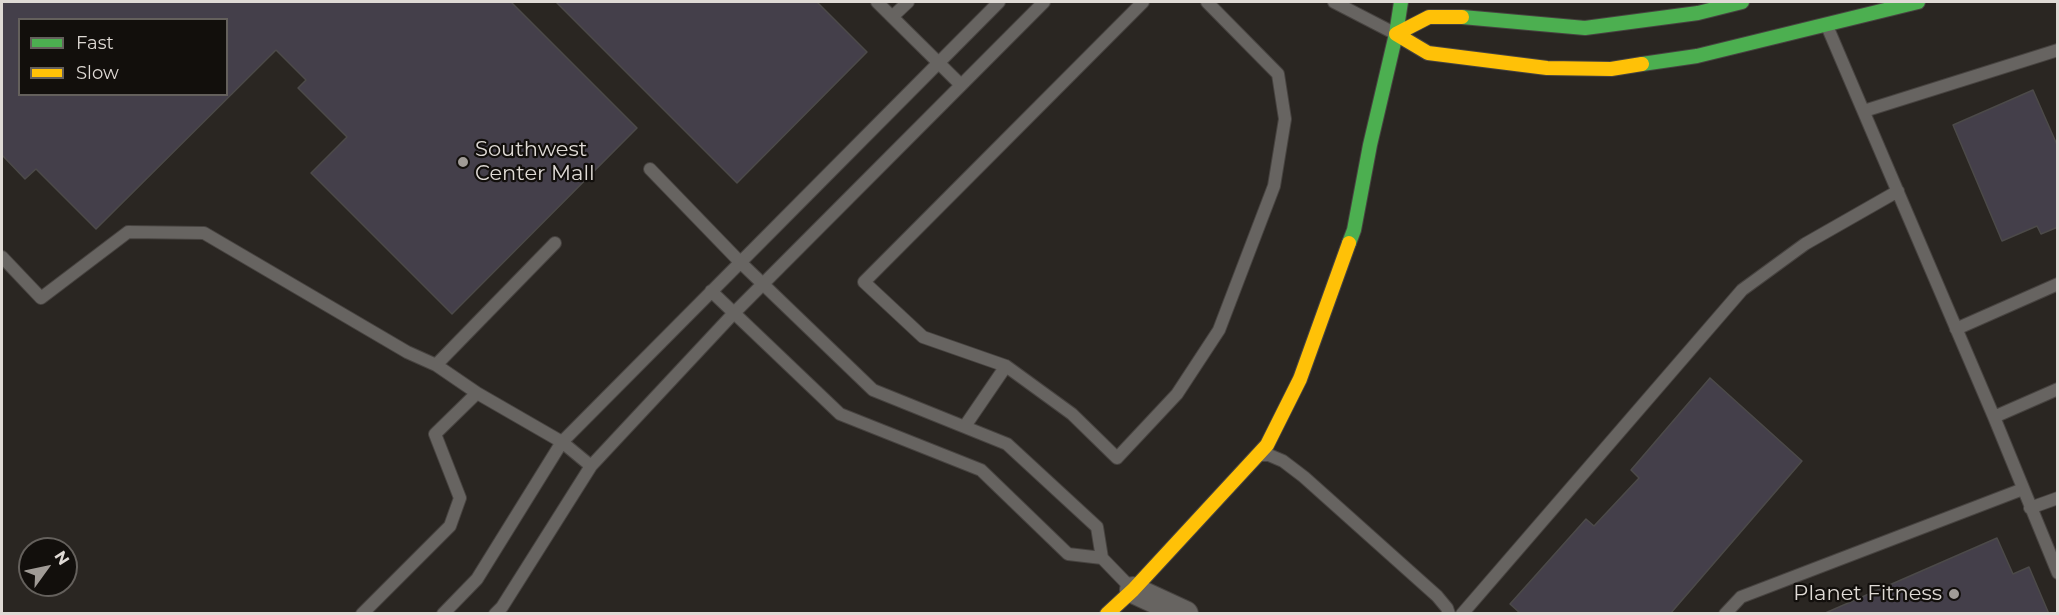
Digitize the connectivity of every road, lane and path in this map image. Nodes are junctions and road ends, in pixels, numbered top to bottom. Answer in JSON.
{"nodes":[{"id":1,"x":877,"y":2,"type":"edge"},
{"id":2,"x":908,"y":2,"type":"edge"},
{"id":3,"x":999,"y":2,"type":"edge"},
{"id":4,"x":1044,"y":2,"type":"edge"},
{"id":5,"x":1143,"y":2,"type":"edge"},
{"id":6,"x":1207,"y":2,"type":"edge"},
{"id":7,"x":1334,"y":2,"type":"edge"},
{"id":8,"x":1401,"y":2,"type":"edge"},
{"id":9,"x":1742,"y":2,"type":"edge"},
{"id":10,"x":1918,"y":2,"type":"edge"},
{"id":11,"x":892,"y":16,"type":"junction"},
{"id":12,"x":1827,"y":25,"type":"junction"},
{"id":13,"x":1396,"y":34,"type":"junction"},
{"id":14,"x":2058,"y":50,"type":"edge"},
{"id":15,"x":938,"y":62,"type":"junction"},
{"id":16,"x":961,"y":85,"type":"junction"},
{"id":17,"x":1864,"y":111,"type":"junction"},
{"id":18,"x":650,"y":169,"type":"dead end"},
{"id":19,"x":1898,"y":191,"type":"junction"},
{"id":20,"x":555,"y":243,"type":"dead end"},
{"id":21,"x":2,"y":257,"type":"edge"},
{"id":22,"x":740,"y":262,"type":"junction"},
{"id":23,"x":764,"y":284,"type":"junction"},
{"id":24,"x":2058,"y":284,"type":"edge"},
{"id":25,"x":711,"y":291,"type":"junction"},
{"id":26,"x":733,"y":314,"type":"junction"},
{"id":27,"x":1956,"y":329,"type":"junction"},
{"id":28,"x":436,"y":365,"type":"junction"},
{"id":29,"x":1006,"y":366,"type":"junction"},
{"id":30,"x":2058,"y":389,"type":"edge"},
{"id":31,"x":477,"y":393,"type":"junction"},
{"id":32,"x":1994,"y":417,"type":"junction"},
{"id":33,"x":965,"y":426,"type":"junction"},
{"id":34,"x":562,"y":442,"type":"junction"},
{"id":35,"x":1257,"y":455,"type":"junction"},
{"id":36,"x":591,"y":466,"type":"junction"},
{"id":37,"x":2023,"y":489,"type":"junction"},
{"id":38,"x":2058,"y":498,"type":"edge"},
{"id":39,"x":2030,"y":508,"type":"junction"},
{"id":40,"x":1102,"y":558,"type":"junction"},
{"id":41,"x":2058,"y":573,"type":"edge"},
{"id":42,"x":1133,"y":590,"type":"junction"},
{"id":43,"x":362,"y":614,"type":"edge"},
{"id":44,"x":443,"y":614,"type":"edge"},
{"id":45,"x":495,"y":614,"type":"edge"},
{"id":46,"x":1107,"y":614,"type":"edge"},
{"id":47,"x":1144,"y":614,"type":"edge"},
{"id":48,"x":1185,"y":614,"type":"edge"},
{"id":49,"x":1449,"y":614,"type":"edge"},
{"id":50,"x":1462,"y":614,"type":"edge"},
{"id":51,"x":1725,"y":614,"type":"edge"}],
"edges":[{"from":1,"to":11,"type":"lane"},
{"from":2,"to":11,"type":"lane"},
{"from":3,"to":15,"type":"lane"},
{"from":4,"to":16,"type":"lane"},
{"from":5,"to":29,"type":"lane"},
{"from":6,"to":29,"type":"lane"},
{"from":7,"to":13,"type":"lane"},
{"from":8,"to":13,"type":"street"},
{"from":9,"to":13,"type":"street"},
{"from":10,"to":12,"type":"street"},
{"from":11,"to":15,"type":"lane"},
{"from":12,"to":13,"type":"street"},
{"from":12,"to":17,"type":"lane"},
{"from":13,"to":35,"type":"street"},
{"from":14,"to":17,"type":"lane"},
{"from":15,"to":16,"type":"lane"},
{"from":15,"to":22,"type":"lane"},
{"from":16,"to":23,"type":"lane"},
{"from":17,"to":19,"type":"lane"},
{"from":18,"to":22,"type":"lane"},
{"from":19,"to":27,"type":"lane"},
{"from":19,"to":50,"type":"lane"},
{"from":20,"to":28,"type":"lane"},
{"from":21,"to":28,"type":"lane"},
{"from":22,"to":23,"type":"lane"},
{"from":22,"to":25,"type":"lane"},
{"from":23,"to":26,"type":"lane"},
{"from":23,"to":33,"type":"lane"},
{"from":24,"to":27,"type":"lane"},
{"from":25,"to":26,"type":"lane"},
{"from":25,"to":34,"type":"lane"},
{"from":26,"to":36,"type":"lane"},
{"from":26,"to":40,"type":"lane"},
{"from":27,"to":32,"type":"lane"},
{"from":28,"to":31,"type":"lane"},
{"from":29,"to":33,"type":"lane"},
{"from":30,"to":32,"type":"lane"},
{"from":31,"to":34,"type":"lane"},
{"from":31,"to":43,"type":"lane"},
{"from":32,"to":37,"type":"lane"},
{"from":33,"to":40,"type":"lane"},
{"from":34,"to":36,"type":"lane"},
{"from":34,"to":44,"type":"lane"},
{"from":35,"to":42,"type":"street"},
{"from":35,"to":49,"type":"lane"},
{"from":36,"to":45,"type":"lane"},
{"from":37,"to":39,"type":"lane"},
{"from":37,"to":51,"type":"lane"},
{"from":38,"to":39,"type":"lane"},
{"from":39,"to":41,"type":"lane"},
{"from":40,"to":42,"type":"lane"},
{"from":42,"to":46,"type":"street"},
{"from":42,"to":47,"type":"street"},
{"from":42,"to":48,"type":"street"}]}
